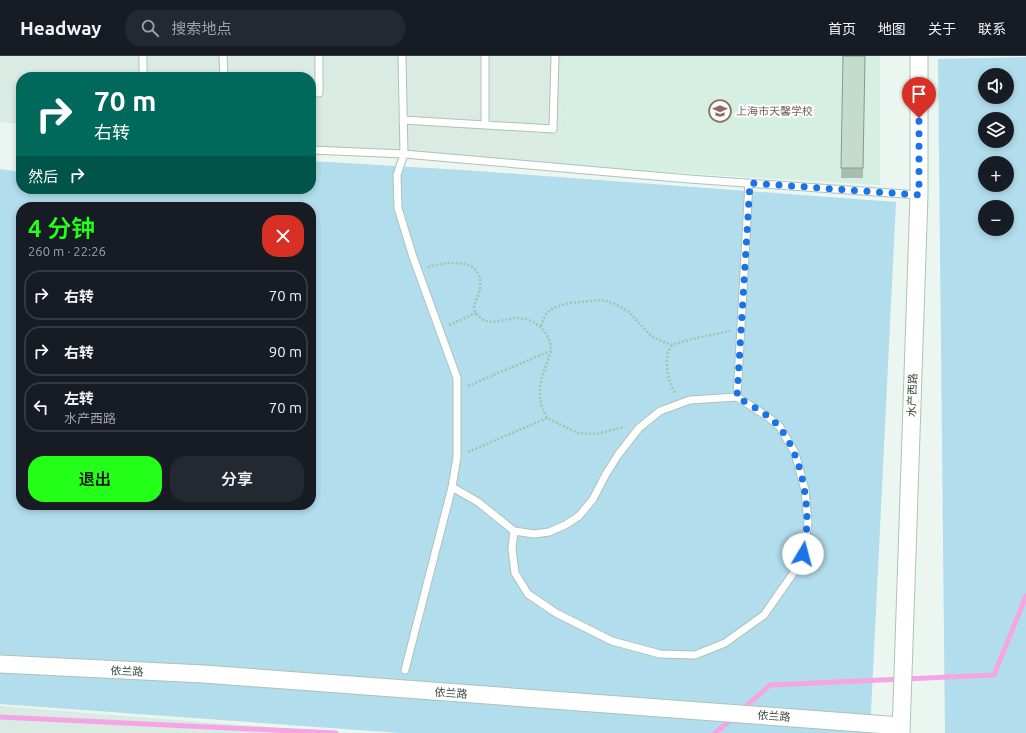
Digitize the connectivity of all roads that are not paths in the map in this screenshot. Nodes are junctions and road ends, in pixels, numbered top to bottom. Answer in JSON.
{"nodes":[{"id":1,"x":143,"y":56,"type":"edge"},
{"id":2,"x":223,"y":56,"type":"edge"},
{"id":3,"x":319,"y":56,"type":"edge"},
{"id":4,"x":402,"y":56,"type":"edge"},
{"id":5,"x":485,"y":56,"type":"edge"},
{"id":6,"x":555,"y":56,"type":"edge"},
{"id":7,"x":919,"y":56,"type":"edge"},
{"id":8,"x":143,"y":72,"type":"edge"},
{"id":9,"x":224,"y":72,"type":"edge"},
{"id":10,"x":319,"y":93,"type":"dead end"},
{"id":11,"x":403,"y":120,"type":"junction"},
{"id":12,"x":485,"y":124,"type":"junction"},
{"id":13,"x":316,"y":150,"type":"edge"},
{"id":14,"x":404,"y":154,"type":"junction"},
{"id":15,"x":750,"y":183,"type":"junction"},
{"id":16,"x":919,"y":195,"type":"junction"},
{"id":17,"x":737,"y":397,"type":"junction"},
{"id":18,"x":452,"y":487,"type":"junction"},
{"id":19,"x":514,"y":531,"type":"junction"},
{"id":20,"x":0,"y":664,"type":"edge"},
{"id":21,"x":405,"y":670,"type":"dead end"},
{"id":22,"x":901,"y":729,"type":"edge"}],
"edges":[{"from":1,"to":8,"type":"lane"},
{"from":2,"to":9,"type":"lane"},
{"from":3,"to":10,"type":"lane"},
{"from":4,"to":11,"type":"lane"},
{"from":5,"to":12,"type":"lane"},
{"from":6,"to":12,"type":"lane"},
{"from":7,"to":16,"type":"street","name":"水产西路"},
{"from":11,"to":12,"type":"lane"},
{"from":11,"to":14,"type":"lane"},
{"from":13,"to":14,"type":"lane"},
{"from":14,"to":15,"type":"lane"},
{"from":14,"to":18,"type":"lane"},
{"from":15,"to":16,"type":"lane"},
{"from":15,"to":17,"type":"lane"},
{"from":16,"to":22,"type":"street","name":"水产西路"},
{"from":17,"to":19,"type":"lane"},
{"from":17,"to":19,"type":"lane"},
{"from":18,"to":19,"type":"lane"},
{"from":18,"to":21,"type":"lane"},
{"from":20,"to":22,"type":"street","name":"依兰路"}]}
